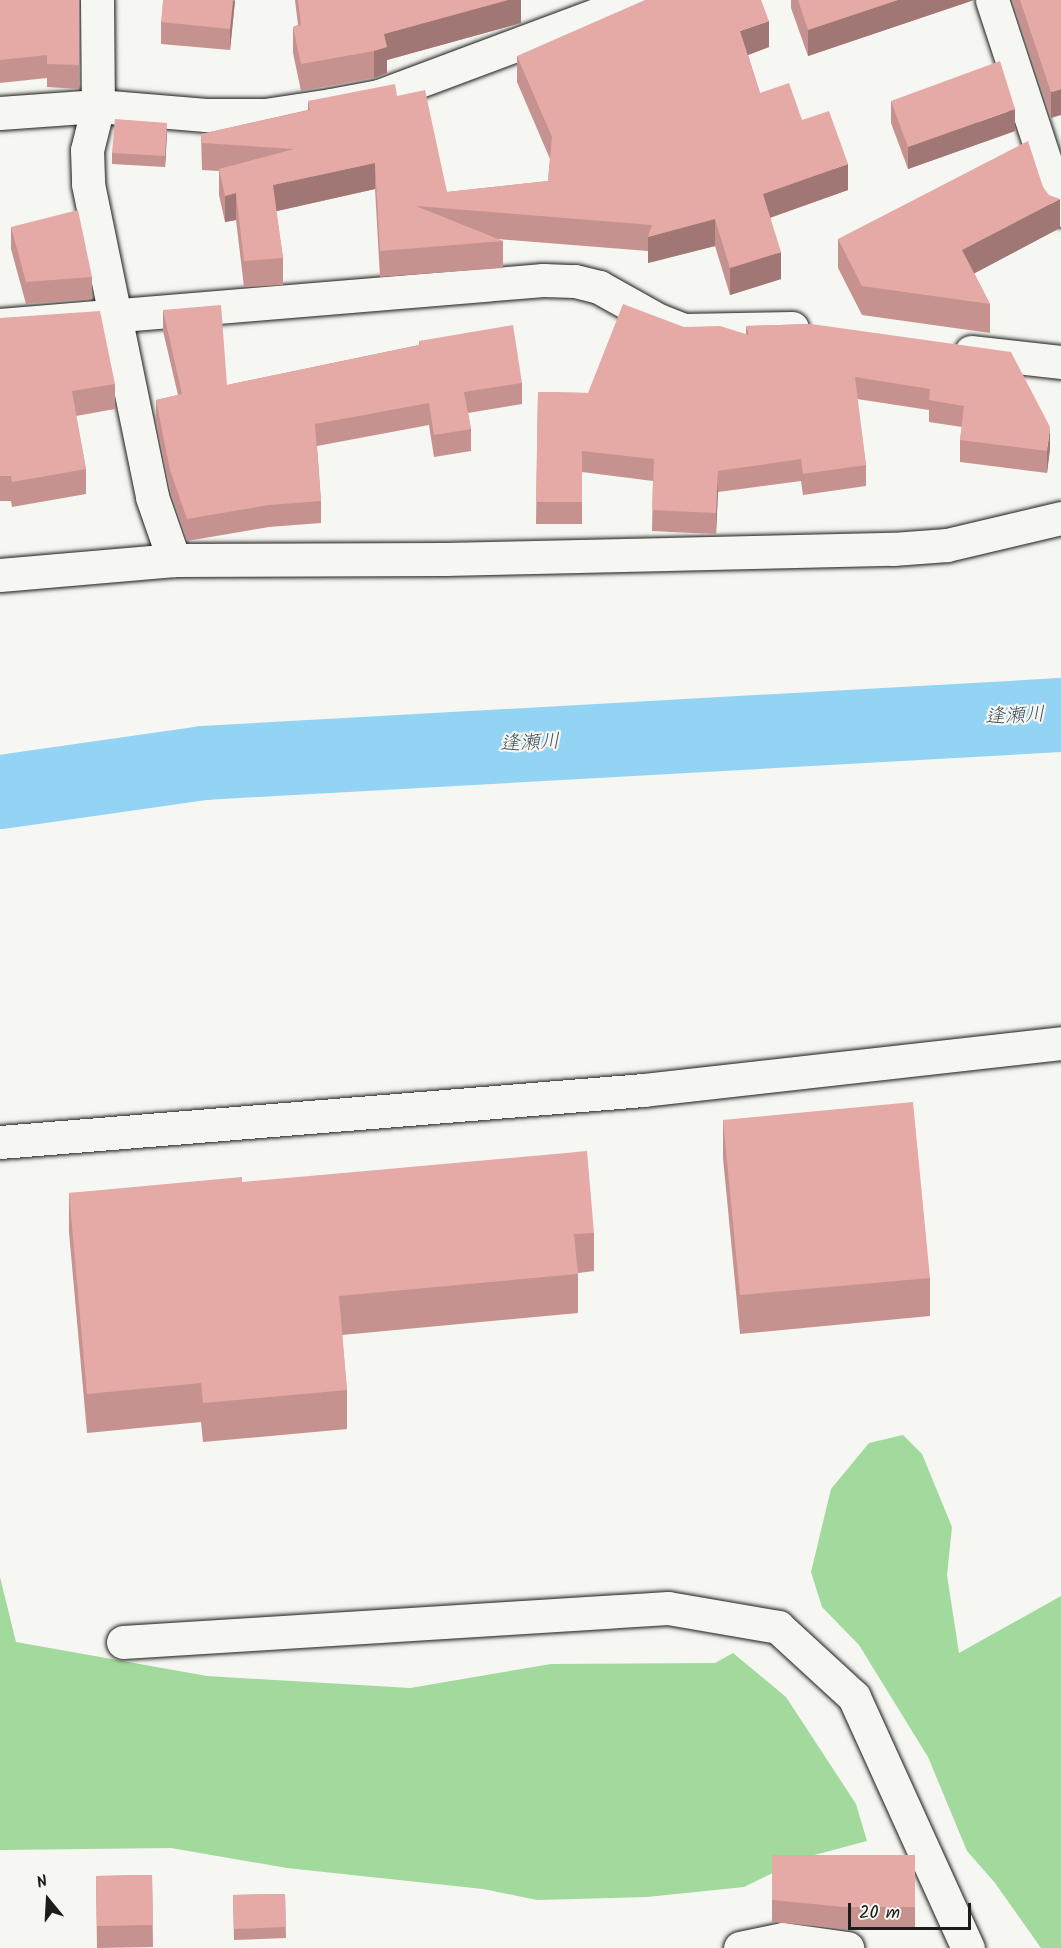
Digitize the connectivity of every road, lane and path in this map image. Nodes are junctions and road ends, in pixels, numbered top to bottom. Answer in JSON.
{"nodes":[{"id":1,"x":97,"y":0,"type":"edge"},
{"id":2,"x":636,"y":0,"type":"edge"},
{"id":3,"x":992,"y":0,"type":"edge"},
{"id":4,"x":98,"y":106,"type":"junction"},
{"id":5,"x":0,"y":113,"type":"edge"},
{"id":6,"x":1061,"y":210,"type":"edge"},
{"id":7,"x":115,"y":315,"type":"junction"},
{"id":8,"x":0,"y":326,"type":"edge"},
{"id":9,"x":821,"y":328,"type":"edge"},
{"id":10,"x":941,"y":346,"type":"edge"},
{"id":11,"x":1061,"y":362,"type":"edge"},
{"id":12,"x":1061,"y":518,"type":"edge"},
{"id":13,"x":174,"y":560,"type":"junction"},
{"id":14,"x":0,"y":575,"type":"edge"},
{"id":15,"x":1061,"y":1043,"type":"edge"},
{"id":16,"x":0,"y":1142,"type":"edge"},
{"id":17,"x":123,"y":1642,"type":"dead end"},
{"id":18,"x":740,"y":1948,"type":"edge"},
{"id":19,"x":847,"y":1948,"type":"edge"},
{"id":20,"x":968,"y":1948,"type":"edge"}],
"edges":[{"from":1,"to":4,"type":"street"},
{"from":2,"to":4,"type":"street"},
{"from":3,"to":6,"type":"street"},
{"from":4,"to":5,"type":"street"},
{"from":4,"to":7,"type":"street"},
{"from":7,"to":8,"type":"street"},
{"from":7,"to":9,"type":"street"},
{"from":7,"to":13,"type":"street"},
{"from":10,"to":11,"type":"street"},
{"from":12,"to":13,"type":"street"},
{"from":13,"to":14,"type":"street"},
{"from":15,"to":16,"type":"street"},
{"from":17,"to":20,"type":"street"},
{"from":18,"to":19,"type":"street"}]}
